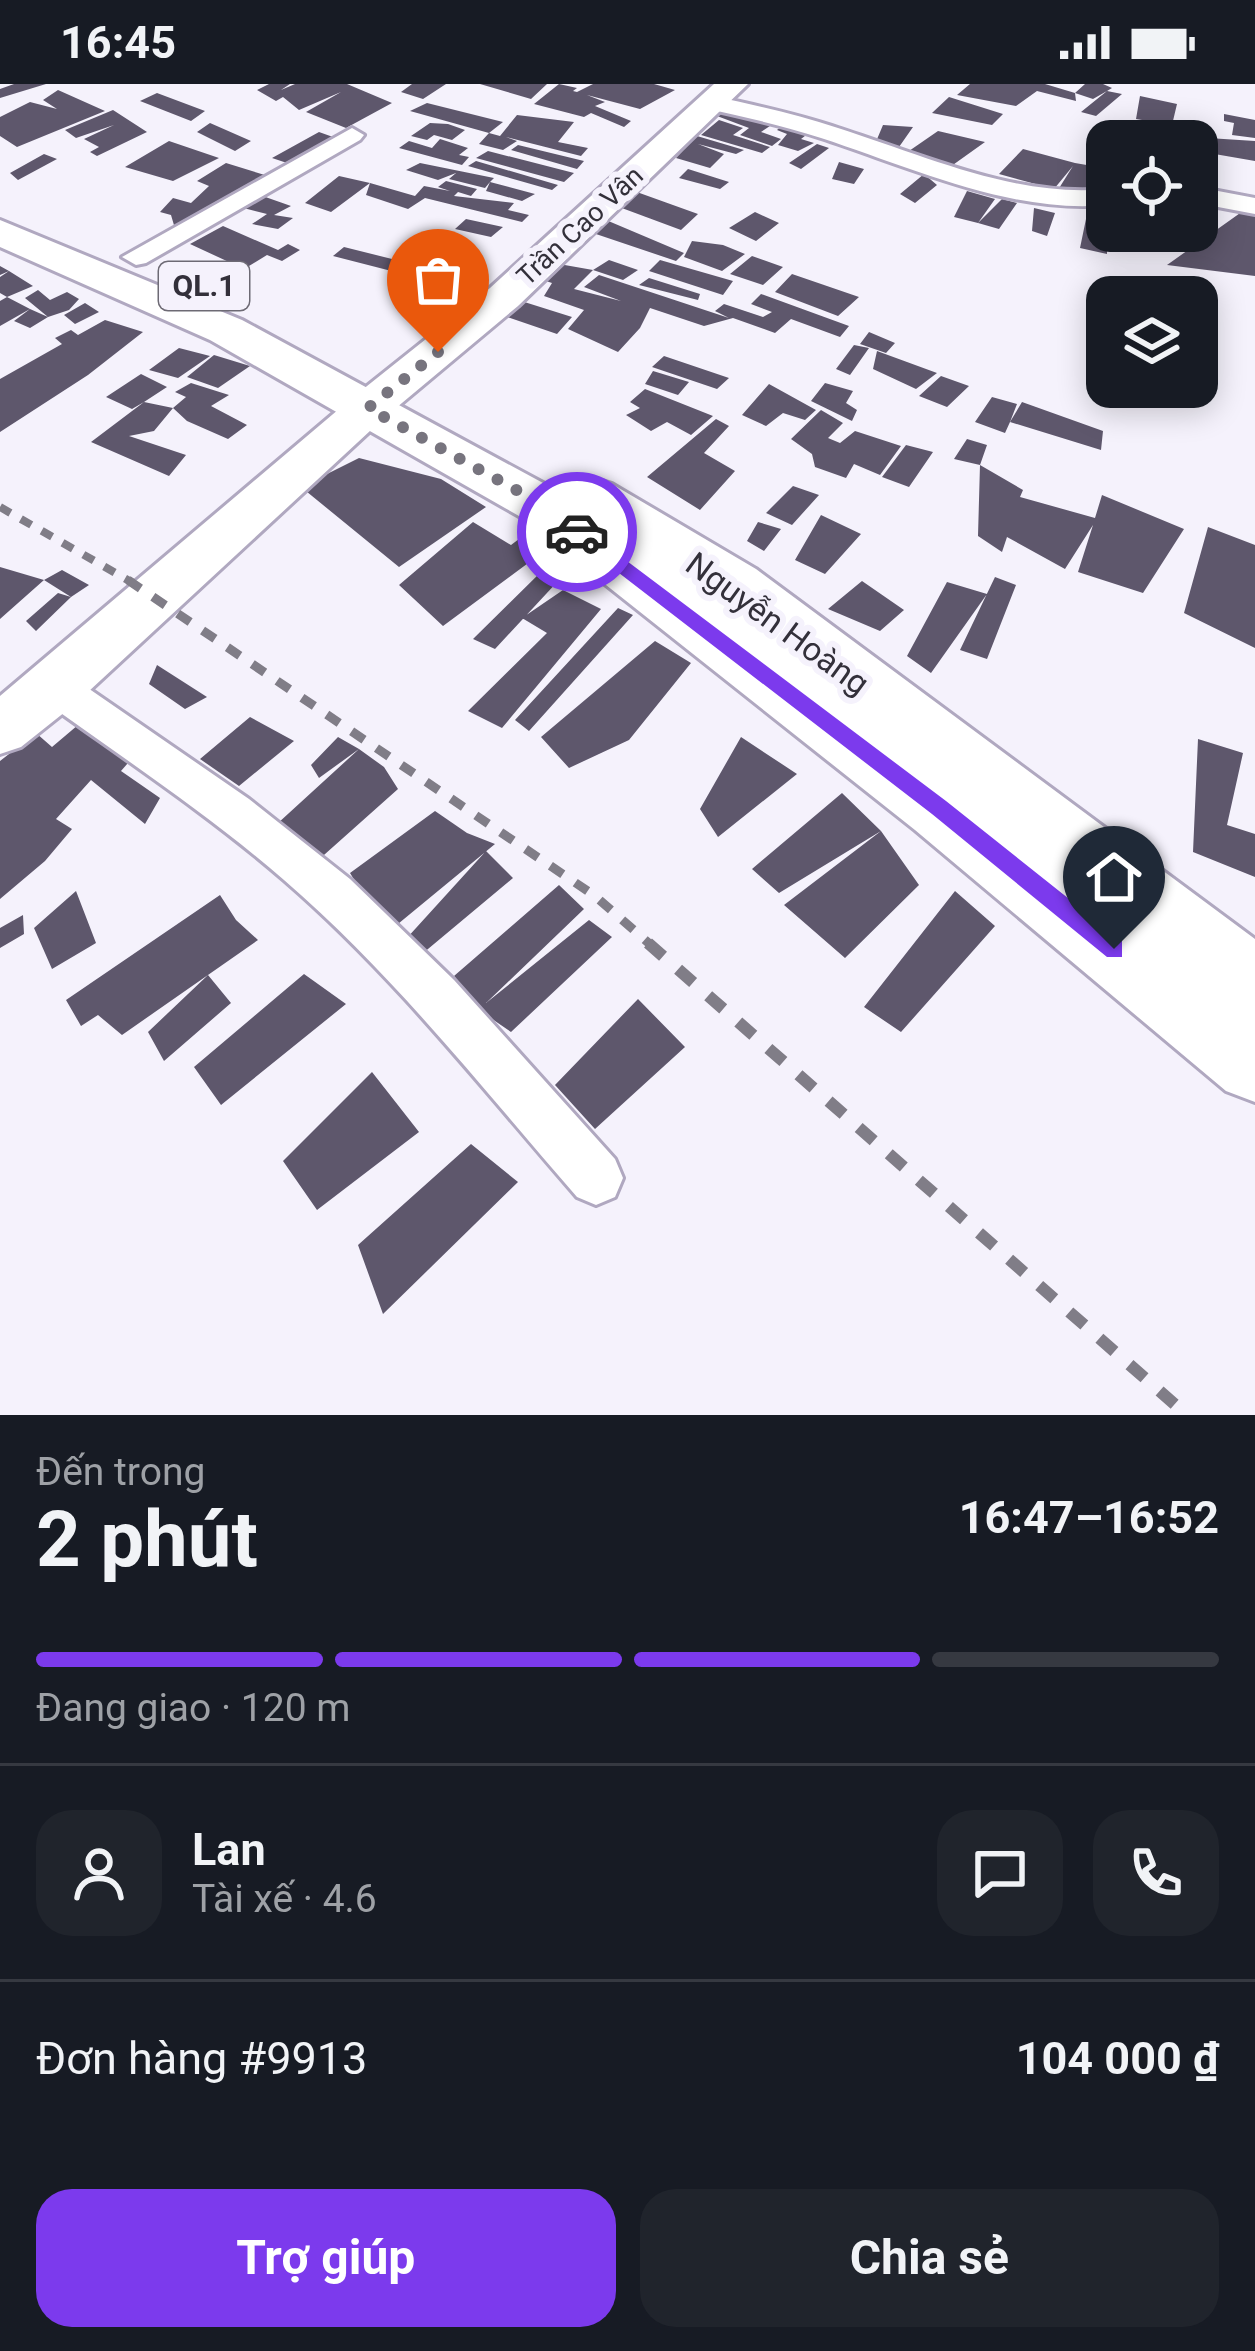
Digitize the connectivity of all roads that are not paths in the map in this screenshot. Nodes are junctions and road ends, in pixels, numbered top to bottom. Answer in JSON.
{"nodes":[{"id":1,"x":722,"y":93,"type":"edge"},
{"id":2,"x":352,"y":135,"type":"dead end"},
{"id":3,"x":1218,"y":199,"type":"edge"},
{"id":4,"x":0,"y":201,"type":"edge"},
{"id":5,"x":1086,"y":204,"type":"edge"},
{"id":6,"x":1255,"y":206,"type":"edge"},
{"id":7,"x":0,"y":232,"type":"edge"},
{"id":8,"x":136,"y":256,"type":"junction"},
{"id":9,"x":387,"y":394,"type":"junction"},
{"id":10,"x":55,"y":687,"type":"junction"},
{"id":11,"x":0,"y":730,"type":"edge"},
{"id":12,"x":1255,"y":988,"type":"edge"},
{"id":13,"x":1255,"y":1062,"type":"edge"},
{"id":14,"x":596,"y":1178,"type":"dead end"}],
"edges":[{"from":1,"to":5,"type":"street"},
{"from":1,"to":9,"type":"main road","name":"Trần Cao Vân"},
{"from":2,"to":8,"type":"street"},
{"from":3,"to":6,"type":"street"},
{"from":4,"to":8,"type":"highway","name":"Nguyễn Hoàng","number":"QL.1"},
{"from":7,"to":9,"type":"highway","name":"Nguyễn Hoàng","number":"QL.1"},
{"from":8,"to":9,"type":"highway","name":"Nguyễn Hoàng","number":"QL.1"},
{"from":9,"to":10,"type":"main road","name":"Trần Cao Vân"},
{"from":9,"to":12,"type":"highway","name":"Nguyễn Hoàng","number":"QL.1"},
{"from":9,"to":13,"type":"highway","name":"Nguyễn Hoàng","number":"QL.1"},
{"from":10,"to":11,"type":"main road","name":"Trần Cao Vân"},
{"from":10,"to":14,"type":"street"}]}
